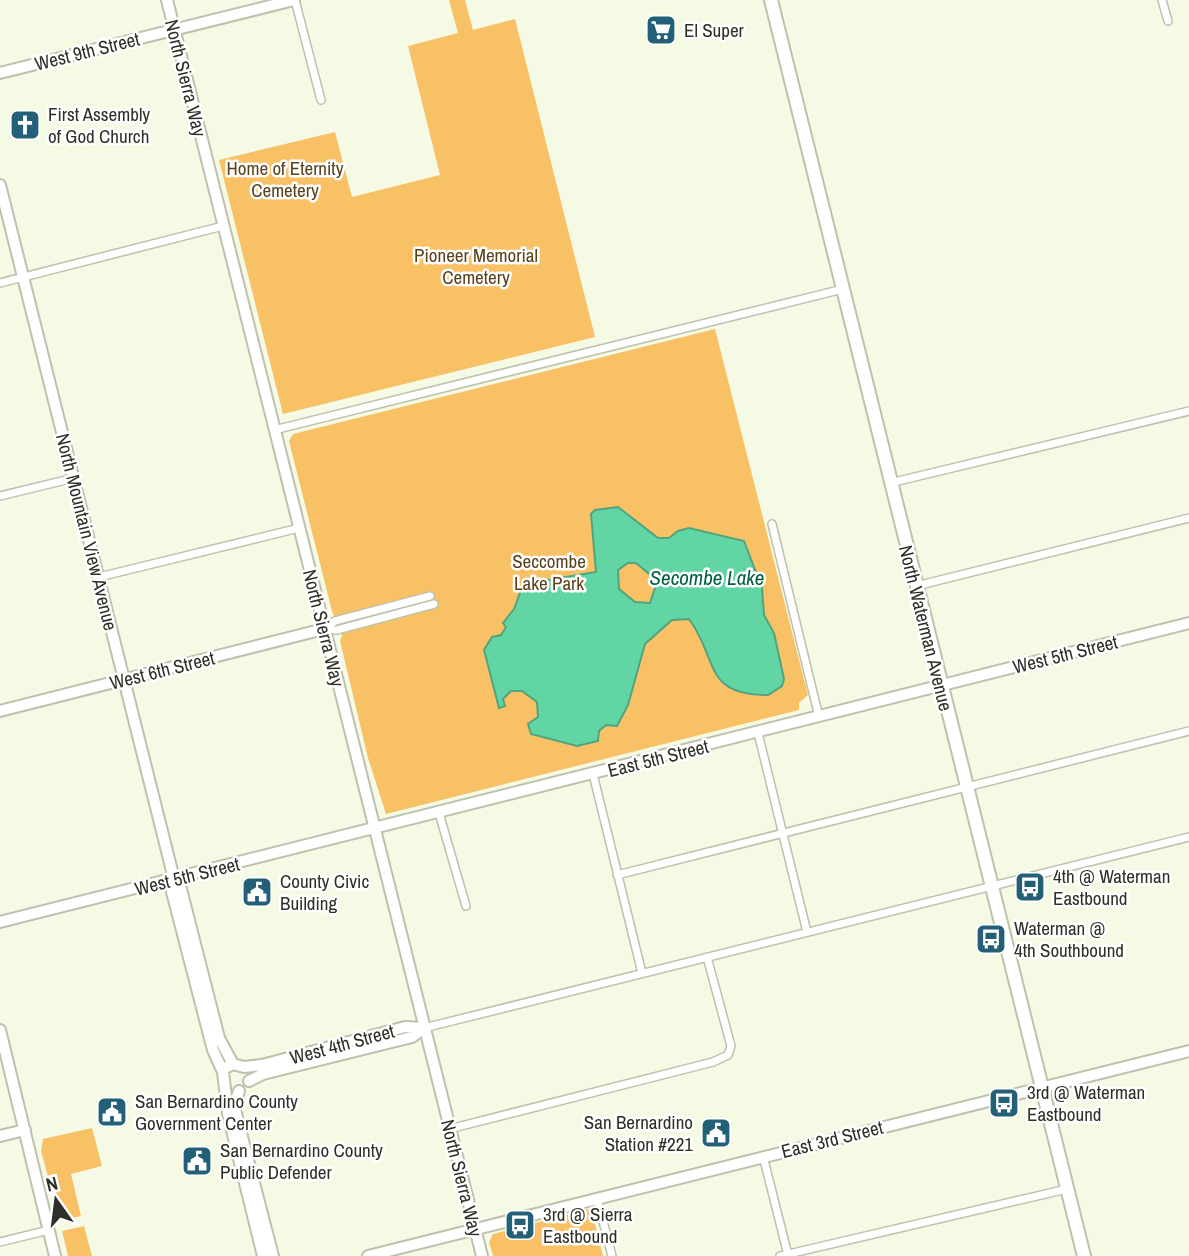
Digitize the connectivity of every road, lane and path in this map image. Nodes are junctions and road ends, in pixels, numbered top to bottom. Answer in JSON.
{"nodes":[{"id":1,"x":167,"y":0,"type":"edge"},
{"id":2,"x":295,"y":0,"type":"edge"},
{"id":3,"x":771,"y":0,"type":"edge"},
{"id":4,"x":1162,"y":0,"type":"edge"},
{"id":5,"x":1168,"y":22,"type":"dead end"},
{"id":6,"x":174,"y":29,"type":"junction"},
{"id":7,"x":0,"y":73,"type":"edge"},
{"id":8,"x":321,"y":100,"type":"dead end"},
{"id":9,"x":0,"y":185,"type":"edge"},
{"id":10,"x":223,"y":226,"type":"junction"},
{"id":11,"x":23,"y":277,"type":"junction"},
{"id":12,"x":0,"y":283,"type":"edge"},
{"id":13,"x":843,"y":289,"type":"junction"},
{"id":14,"x":1189,"y":411,"type":"edge"},
{"id":15,"x":274,"y":430,"type":"junction"},
{"id":16,"x":74,"y":478,"type":"junction"},
{"id":17,"x":890,"y":483,"type":"junction"},
{"id":18,"x":0,"y":496,"type":"edge"},
{"id":19,"x":1189,"y":518,"type":"edge"},
{"id":20,"x":772,"y":524,"type":"dead end"},
{"id":21,"x":299,"y":528,"type":"junction"},
{"id":22,"x":99,"y":577,"type":"junction"},
{"id":23,"x":916,"y":586,"type":"junction"},
{"id":24,"x":432,"y":600,"type":"dead end"},
{"id":25,"x":1189,"y":623,"type":"edge"},
{"id":26,"x":324,"y":629,"type":"junction"},
{"id":27,"x":125,"y":680,"type":"junction"},
{"id":28,"x":940,"y":685,"type":"junction"},
{"id":29,"x":0,"y":711,"type":"edge"},
{"id":30,"x":820,"y":717,"type":"junction"},
{"id":31,"x":1189,"y":731,"type":"edge"},
{"id":32,"x":758,"y":733,"type":"junction"},
{"id":33,"x":593,"y":774,"type":"junction"},
{"id":34,"x":966,"y":785,"type":"junction"},
{"id":35,"x":439,"y":813,"type":"junction"},
{"id":36,"x":374,"y":828,"type":"junction"},
{"id":37,"x":782,"y":833,"type":"junction"},
{"id":38,"x":1189,"y":837,"type":"edge"},
{"id":39,"x":617,"y":875,"type":"junction"},
{"id":40,"x":174,"y":879,"type":"junction"},
{"id":41,"x":991,"y":886,"type":"junction"},
{"id":42,"x":466,"y":906,"type":"dead end"},
{"id":43,"x":0,"y":922,"type":"edge"},
{"id":44,"x":807,"y":932,"type":"junction"},
{"id":45,"x":708,"y":957,"type":"junction"},
{"id":46,"x":642,"y":973,"type":"junction"},
{"id":47,"x":424,"y":1028,"type":"junction"},
{"id":48,"x":0,"y":1030,"type":"edge"},
{"id":49,"x":1189,"y":1051,"type":"edge"},
{"id":50,"x":239,"y":1065,"type":"junction"},
{"id":51,"x":223,"y":1072,"type":"junction"},
{"id":52,"x":249,"y":1082,"type":"junction"},
{"id":53,"x":1042,"y":1086,"type":"junction"},
{"id":54,"x":226,"y":1088,"type":"junction"},
{"id":55,"x":239,"y":1091,"type":"junction"},
{"id":56,"x":449,"y":1129,"type":"junction"},
{"id":57,"x":25,"y":1130,"type":"junction"},
{"id":58,"x":0,"y":1136,"type":"edge"},
{"id":59,"x":763,"y":1156,"type":"junction"},
{"id":60,"x":1067,"y":1189,"type":"junction"},
{"id":61,"x":597,"y":1198,"type":"junction"},
{"id":62,"x":474,"y":1229,"type":"junction"},
{"id":63,"x":49,"y":1230,"type":"junction"},
{"id":64,"x":0,"y":1242,"type":"edge"},
{"id":65,"x":785,"y":1255,"type":"edge"},
{"id":66,"x":55,"y":1256,"type":"edge"},
{"id":67,"x":263,"y":1256,"type":"edge"},
{"id":68,"x":273,"y":1256,"type":"edge"},
{"id":69,"x":368,"y":1256,"type":"edge"},
{"id":70,"x":482,"y":1256,"type":"edge"},
{"id":71,"x":612,"y":1256,"type":"edge"},
{"id":72,"x":1084,"y":1256,"type":"edge"}],
"edges":[{"from":1,"to":6,"type":"street","name":"North Sierra Way"},
{"from":2,"to":6,"type":"street","name":"West 9th Street"},
{"from":2,"to":8,"type":"street"},
{"from":3,"to":13,"type":"main road","name":"North Waterman Avenue"},
{"from":4,"to":5,"type":"street"},
{"from":6,"to":7,"type":"street","name":"West 9th Street"},
{"from":6,"to":10,"type":"street","name":"North Sierra Way"},
{"from":9,"to":11,"type":"street","name":"North Mountain View Avenue"},
{"from":10,"to":11,"type":"street"},
{"from":10,"to":15,"type":"street","name":"North Sierra Way"},
{"from":11,"to":12,"type":"street"},
{"from":11,"to":16,"type":"street","name":"North Mountain View Avenue"},
{"from":13,"to":15,"type":"street"},
{"from":13,"to":17,"type":"main road","name":"North Waterman Avenue"},
{"from":14,"to":17,"type":"street"},
{"from":15,"to":21,"type":"street","name":"North Sierra Way"},
{"from":16,"to":18,"type":"street"},
{"from":16,"to":22,"type":"street","name":"North Mountain View Avenue"},
{"from":17,"to":23,"type":"main road","name":"North Waterman Avenue"},
{"from":19,"to":23,"type":"street"},
{"from":20,"to":30,"type":"street"},
{"from":21,"to":22,"type":"street"},
{"from":21,"to":26,"type":"street","name":"North Sierra Way"},
{"from":22,"to":27,"type":"street","name":"North Mountain View Avenue"},
{"from":23,"to":28,"type":"main road","name":"North Waterman Avenue"},
{"from":24,"to":26,"type":"street"},
{"from":25,"to":28,"type":"street","name":"West 5th Street"},
{"from":26,"to":27,"type":"street","name":"West 6th Street"},
{"from":26,"to":36,"type":"street","name":"North Sierra Way"},
{"from":27,"to":29,"type":"street","name":"West 6th Street"},
{"from":27,"to":40,"type":"street","name":"North Mountain View Avenue"},
{"from":28,"to":30,"type":"street","name":"East 5th Street"},
{"from":28,"to":34,"type":"main road","name":"North Waterman Avenue"},
{"from":30,"to":32,"type":"street","name":"East 5th Street"},
{"from":31,"to":34,"type":"street"},
{"from":32,"to":33,"type":"street","name":"East 5th Street"},
{"from":32,"to":37,"type":"street"},
{"from":33,"to":35,"type":"street","name":"East 5th Street"},
{"from":33,"to":39,"type":"street"},
{"from":34,"to":37,"type":"street"},
{"from":34,"to":41,"type":"main road","name":"North Waterman Avenue"},
{"from":35,"to":36,"type":"street","name":"East 5th Street"},
{"from":35,"to":42,"type":"street"},
{"from":36,"to":40,"type":"street","name":"West 5th Street"},
{"from":36,"to":47,"type":"street","name":"North Sierra Way"},
{"from":37,"to":39,"type":"street"},
{"from":37,"to":44,"type":"street"},
{"from":38,"to":41,"type":"street"},
{"from":39,"to":46,"type":"street"},
{"from":40,"to":43,"type":"street","name":"West 5th Street"},
{"from":40,"to":50,"type":"street","name":"North Mountain View Avenue"},
{"from":40,"to":51,"type":"street","name":"North Mountain View Avenue"},
{"from":41,"to":44,"type":"street"},
{"from":41,"to":53,"type":"main road","name":"North Waterman Avenue"},
{"from":44,"to":45,"type":"street"},
{"from":45,"to":46,"type":"street"},
{"from":45,"to":56,"type":"street"},
{"from":46,"to":47,"type":"street"},
{"from":47,"to":50,"type":"street","name":"West 4th Street"},
{"from":47,"to":52,"type":"street","name":"West 4th Street"},
{"from":47,"to":56,"type":"street","name":"North Sierra Way"},
{"from":48,"to":57,"type":"street"},
{"from":49,"to":53,"type":"street","name":"East 3rd Street"},
{"from":50,"to":51,"type":"street"},
{"from":50,"to":52,"type":"street"},
{"from":51,"to":54,"type":"street"},
{"from":52,"to":55,"type":"street"},
{"from":53,"to":59,"type":"street","name":"East 3rd Street"},
{"from":53,"to":60,"type":"main road","name":"North Waterman Avenue"},
{"from":54,"to":55,"type":"street"},
{"from":54,"to":67,"type":"street"},
{"from":55,"to":68,"type":"street"},
{"from":56,"to":62,"type":"street","name":"North Sierra Way"},
{"from":57,"to":58,"type":"street"},
{"from":57,"to":63,"type":"street"},
{"from":59,"to":61,"type":"street","name":"East 3rd Street"},
{"from":59,"to":65,"type":"street"},
{"from":60,"to":65,"type":"street"},
{"from":60,"to":72,"type":"main road","name":"North Waterman Avenue"},
{"from":61,"to":62,"type":"street","name":"East 3rd Street"},
{"from":61,"to":71,"type":"street"},
{"from":62,"to":69,"type":"street","name":"East 3rd Street"},
{"from":62,"to":70,"type":"street","name":"North Sierra Way"},
{"from":63,"to":64,"type":"street"},
{"from":63,"to":66,"type":"street"}]}
